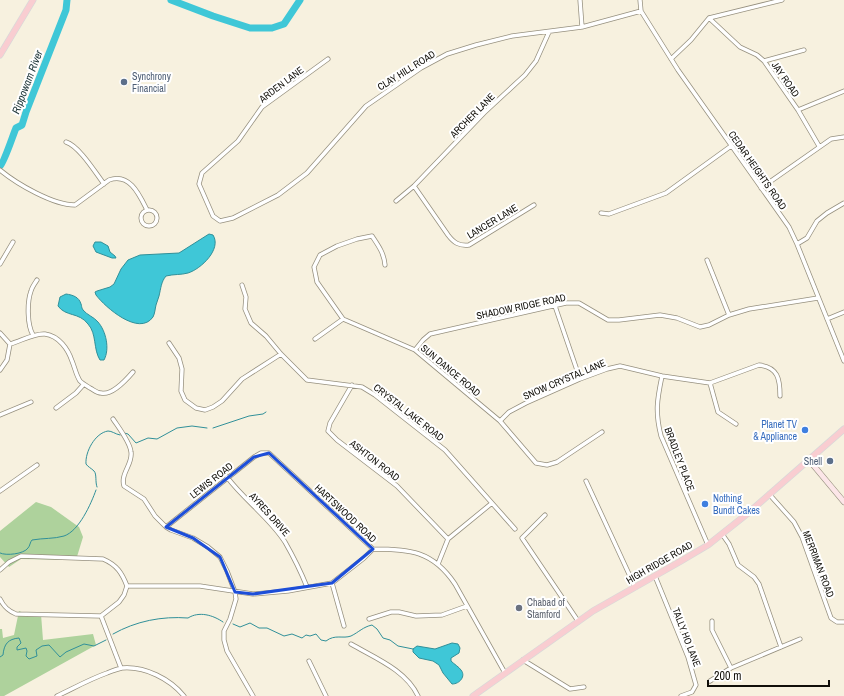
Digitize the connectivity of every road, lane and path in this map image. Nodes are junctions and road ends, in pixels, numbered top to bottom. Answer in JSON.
{"nodes":[{"id":1,"x":33,"y":0,"type":"edge"},
{"id":2,"x":580,"y":0,"type":"edge"},
{"id":3,"x":640,"y":0,"type":"edge"},
{"id":4,"x":782,"y":0,"type":"edge"},
{"id":5,"x":641,"y":11,"type":"junction"},
{"id":6,"x":709,"y":18,"type":"junction"},
{"id":7,"x":582,"y":27,"type":"junction"},
{"id":8,"x":549,"y":32,"type":"junction"},
{"id":9,"x":804,"y":50,"type":"dead end"},
{"id":10,"x":0,"y":55,"type":"edge"},
{"id":11,"x":671,"y":59,"type":"junction"},
{"id":12,"x":328,"y":60,"type":"dead end"},
{"id":13,"x":764,"y":61,"type":"junction"},
{"id":14,"x":844,"y":91,"type":"edge"},
{"id":15,"x":798,"y":110,"type":"junction"},
{"id":16,"x":844,"y":137,"type":"edge"},
{"id":17,"x":66,"y":142,"type":"dead end"},
{"id":18,"x":731,"y":146,"type":"junction"},
{"id":19,"x":819,"y":146,"type":"junction"},
{"id":20,"x":0,"y":170,"type":"edge"},
{"id":21,"x":104,"y":184,"type":"junction"},
{"id":22,"x":414,"y":186,"type":"junction"},
{"id":23,"x":761,"y":188,"type":"junction"},
{"id":24,"x":396,"y":202,"type":"dead end"},
{"id":25,"x":844,"y":203,"type":"edge"},
{"id":26,"x":534,"y":205,"type":"dead end"},
{"id":27,"x":147,"y":210,"type":"junction"},
{"id":28,"x":601,"y":213,"type":"dead end"},
{"id":29,"x":220,"y":221,"type":"joint"},
{"id":30,"x":13,"y":242,"type":"dead end"},
{"id":31,"x":797,"y":244,"type":"junction"},
{"id":32,"x":707,"y":260,"type":"dead end"},
{"id":33,"x":0,"y":264,"type":"edge"},
{"id":34,"x":385,"y":265,"type":"dead end"},
{"id":35,"x":37,"y":280,"type":"dead end"},
{"id":36,"x":242,"y":285,"type":"dead end"},
{"id":37,"x":818,"y":298,"type":"junction"},
{"id":38,"x":555,"y":306,"type":"junction"},
{"id":39,"x":844,"y":312,"type":"edge"},
{"id":40,"x":729,"y":314,"type":"junction"},
{"id":41,"x":343,"y":319,"type":"junction"},
{"id":42,"x":827,"y":319,"type":"junction"},
{"id":43,"x":0,"y":333,"type":"edge"},
{"id":44,"x":33,"y":335,"type":"junction"},
{"id":45,"x":315,"y":339,"type":"dead end"},
{"id":46,"x":169,"y":343,"type":"dead end"},
{"id":47,"x":10,"y":344,"type":"junction"},
{"id":48,"x":414,"y":350,"type":"junction"},
{"id":49,"x":281,"y":354,"type":"junction"},
{"id":50,"x":844,"y":361,"type":"edge"},
{"id":51,"x":0,"y":370,"type":"edge"},
{"id":52,"x":133,"y":372,"type":"dead end"},
{"id":53,"x":662,"y":376,"type":"junction"},
{"id":54,"x":580,"y":379,"type":"junction"},
{"id":55,"x":710,"y":383,"type":"junction"},
{"id":56,"x":84,"y":384,"type":"junction"},
{"id":57,"x":352,"y":385,"type":"junction"},
{"id":58,"x":780,"y":396,"type":"dead end"},
{"id":59,"x":31,"y":402,"type":"dead end"},
{"id":60,"x":56,"y":408,"type":"dead end"},
{"id":61,"x":0,"y":415,"type":"edge"},
{"id":62,"x":113,"y":419,"type":"dead end"},
{"id":63,"x":500,"y":421,"type":"junction"},
{"id":64,"x":736,"y":424,"type":"dead end"},
{"id":65,"x":844,"y":430,"type":"edge"},
{"id":66,"x":602,"y":432,"type":"dead end"},
{"id":67,"x":269,"y":453,"type":"joint"},
{"id":68,"x":809,"y":460,"type":"junction"},
{"id":69,"x":37,"y":465,"type":"dead end"},
{"id":70,"x":227,"y":477,"type":"junction"},
{"id":71,"x":586,"y":481,"type":"dead end"},
{"id":72,"x":0,"y":491,"type":"edge"},
{"id":73,"x":769,"y":494,"type":"junction"},
{"id":74,"x":844,"y":502,"type":"edge"},
{"id":75,"x":492,"y":503,"type":"junction"},
{"id":76,"x":545,"y":515,"type":"dead end"},
{"id":77,"x":166,"y":527,"type":"junction"},
{"id":78,"x":515,"y":529,"type":"dead end"},
{"id":79,"x":722,"y":534,"type":"junction"},
{"id":80,"x":448,"y":539,"type":"junction"},
{"id":81,"x":708,"y":544,"type":"junction"},
{"id":82,"x":373,"y":549,"type":"junction"},
{"id":83,"x":438,"y":564,"type":"junction"},
{"id":84,"x":0,"y":570,"type":"edge"},
{"id":85,"x":655,"y":576,"type":"junction"},
{"id":86,"x":332,"y":583,"type":"junction"},
{"id":87,"x":127,"y":586,"type":"junction"},
{"id":88,"x":307,"y":587,"type":"junction"},
{"id":89,"x":635,"y":587,"type":"junction"},
{"id":90,"x":235,"y":592,"type":"junction"},
{"id":91,"x":0,"y":599,"type":"edge"},
{"id":92,"x":467,"y":606,"type":"junction"},
{"id":93,"x":102,"y":616,"type":"junction"},
{"id":94,"x":369,"y":619,"type":"dead end"},
{"id":95,"x":578,"y":621,"type":"junction"},
{"id":96,"x":712,"y":621,"type":"dead end"},
{"id":97,"x":844,"y":622,"type":"edge"},
{"id":98,"x":344,"y":626,"type":"dead end"},
{"id":99,"x":800,"y":639,"type":"dead end"},
{"id":100,"x":351,"y":644,"type":"dead end"},
{"id":101,"x":781,"y":647,"type":"junction"},
{"id":102,"x":523,"y":660,"type":"junction"},
{"id":103,"x":309,"y":661,"type":"dead end"},
{"id":104,"x":121,"y":668,"type":"junction"},
{"id":105,"x":731,"y":668,"type":"junction"},
{"id":106,"x":505,"y":673,"type":"junction"},
{"id":107,"x":710,"y":681,"type":"dead end"},
{"id":108,"x":584,"y":687,"type":"dead end"},
{"id":109,"x":57,"y":696,"type":"edge"},
{"id":110,"x":184,"y":696,"type":"edge"},
{"id":111,"x":253,"y":696,"type":"edge"},
{"id":112,"x":326,"y":696,"type":"edge"},
{"id":113,"x":418,"y":696,"type":"edge"},
{"id":114,"x":473,"y":696,"type":"edge"},
{"id":115,"x":681,"y":696,"type":"edge"}],
"edges":[{"from":1,"to":10,"type":"main road"},
{"from":2,"to":7,"type":"street"},
{"from":3,"to":5,"type":"street","name":"CEDAR HEIGHTS ROAD"},
{"from":4,"to":6,"type":"street"},
{"from":5,"to":7,"type":"street","name":"CLAY HILL ROAD"},
{"from":5,"to":11,"type":"street","name":"CEDAR HEIGHTS ROAD"},
{"from":6,"to":11,"type":"street"},
{"from":6,"to":13,"type":"street","name":"JAY ROAD"},
{"from":7,"to":8,"type":"street","name":"CLAY HILL ROAD"},
{"from":8,"to":22,"type":"street","name":"ARCHER LANE"},
{"from":8,"to":29,"type":"street","name":"CLAY HILL ROAD"},
{"from":9,"to":13,"type":"street"},
{"from":11,"to":18,"type":"street","name":"CEDAR HEIGHTS ROAD"},
{"from":12,"to":29,"type":"street","name":"ARDEN LANE"},
{"from":13,"to":15,"type":"street","name":"JAY ROAD"},
{"from":14,"to":15,"type":"street"},
{"from":15,"to":19,"type":"street","name":"JAY ROAD"},
{"from":16,"to":19,"type":"street"},
{"from":17,"to":21,"type":"street"},
{"from":18,"to":23,"type":"street","name":"CEDAR HEIGHTS ROAD"},
{"from":18,"to":28,"type":"street"},
{"from":19,"to":23,"type":"street"},
{"from":20,"to":21,"type":"street"},
{"from":21,"to":27,"type":"street"},
{"from":22,"to":24,"type":"street","name":"ARCHER LANE"},
{"from":22,"to":26,"type":"street","name":"LANCER LANE"},
{"from":23,"to":31,"type":"street","name":"CEDAR HEIGHTS ROAD"},
{"from":25,"to":31,"type":"street"},
{"from":27,"to":27,"type":"street"},
{"from":30,"to":33,"type":"street"},
{"from":31,"to":37,"type":"street","name":"CEDAR HEIGHTS ROAD"},
{"from":32,"to":40,"type":"street"},
{"from":34,"to":41,"type":"street"},
{"from":35,"to":44,"type":"street"},
{"from":36,"to":49,"type":"street","name":"CRYSTAL LAKE ROAD"},
{"from":37,"to":40,"type":"street","name":"SHADOW RIDGE ROAD"},
{"from":37,"to":42,"type":"street","name":"CEDAR HEIGHTS ROAD"},
{"from":38,"to":40,"type":"street","name":"SHADOW RIDGE ROAD"},
{"from":38,"to":48,"type":"street","name":"SHADOW RIDGE ROAD"},
{"from":38,"to":54,"type":"street"},
{"from":39,"to":42,"type":"street"},
{"from":41,"to":45,"type":"street"},
{"from":41,"to":48,"type":"street","name":"SUN DANCE ROAD"},
{"from":42,"to":50,"type":"street","name":"CEDAR HEIGHTS ROAD"},
{"from":43,"to":47,"type":"street"},
{"from":44,"to":47,"type":"street"},
{"from":44,"to":56,"type":"street"},
{"from":46,"to":49,"type":"street"},
{"from":47,"to":51,"type":"street"},
{"from":48,"to":63,"type":"street","name":"SUN DANCE ROAD"},
{"from":49,"to":57,"type":"street","name":"CRYSTAL LAKE ROAD"},
{"from":52,"to":56,"type":"street"},
{"from":53,"to":54,"type":"street","name":"SNOW CRYSTAL LANE"},
{"from":53,"to":55,"type":"street","name":"SNOW CRYSTAL LANE"},
{"from":53,"to":81,"type":"street","name":"BRADLEY PLACE"},
{"from":54,"to":63,"type":"street","name":"SNOW CRYSTAL LANE"},
{"from":55,"to":58,"type":"street","name":"SNOW CRYSTAL LANE"},
{"from":55,"to":64,"type":"street"},
{"from":56,"to":60,"type":"street"},
{"from":57,"to":75,"type":"street","name":"CRYSTAL LAKE ROAD"},
{"from":57,"to":80,"type":"street","name":"ASHTON ROAD"},
{"from":59,"to":61,"type":"street"},
{"from":62,"to":77,"type":"street"},
{"from":63,"to":66,"type":"street","name":"SUN DANCE ROAD"},
{"from":65,"to":68,"type":"main road","name":"HIGH RIDGE ROAD"},
{"from":67,"to":70,"type":"street","name":"LEWIS ROAD"},
{"from":67,"to":82,"type":"street","name":"HARTSWOOD ROAD"},
{"from":68,"to":73,"type":"main road","name":"HIGH RIDGE ROAD"},
{"from":68,"to":74,"type":"street"},
{"from":69,"to":72,"type":"street"},
{"from":70,"to":77,"type":"street","name":"LEWIS ROAD"},
{"from":70,"to":88,"type":"street","name":"AYRES DRIVE"},
{"from":71,"to":89,"type":"street"},
{"from":73,"to":79,"type":"main road","name":"HIGH RIDGE ROAD"},
{"from":73,"to":97,"type":"street","name":"MERRIMAN ROAD"},
{"from":75,"to":78,"type":"street","name":"CRYSTAL LAKE ROAD"},
{"from":75,"to":80,"type":"street"},
{"from":76,"to":95,"type":"street"},
{"from":77,"to":90,"type":"street"},
{"from":79,"to":81,"type":"main road","name":"HIGH RIDGE ROAD"},
{"from":79,"to":101,"type":"street"},
{"from":80,"to":83,"type":"street"},
{"from":81,"to":85,"type":"main road","name":"HIGH RIDGE ROAD"},
{"from":82,"to":83,"type":"street","name":"HARTSWOOD ROAD"},
{"from":82,"to":86,"type":"street"},
{"from":83,"to":92,"type":"street","name":"HARTSWOOD ROAD"},
{"from":84,"to":87,"type":"street"},
{"from":85,"to":89,"type":"main road","name":"HIGH RIDGE ROAD"},
{"from":85,"to":115,"type":"street","name":"TALLY HO LANE"},
{"from":86,"to":88,"type":"street"},
{"from":86,"to":98,"type":"street"},
{"from":87,"to":90,"type":"street"},
{"from":87,"to":93,"type":"street"},
{"from":88,"to":90,"type":"street"},
{"from":89,"to":95,"type":"main road","name":"HIGH RIDGE ROAD"},
{"from":90,"to":111,"type":"street"},
{"from":91,"to":93,"type":"street"},
{"from":92,"to":94,"type":"street"},
{"from":92,"to":106,"type":"street","name":"HARTSWOOD ROAD"},
{"from":93,"to":104,"type":"street"},
{"from":95,"to":102,"type":"main road","name":"HIGH RIDGE ROAD"},
{"from":96,"to":105,"type":"street"},
{"from":99,"to":101,"type":"street"},
{"from":100,"to":113,"type":"street"},
{"from":101,"to":105,"type":"street"},
{"from":102,"to":106,"type":"main road","name":"HIGH RIDGE ROAD"},
{"from":102,"to":108,"type":"street"},
{"from":103,"to":112,"type":"street"},
{"from":104,"to":109,"type":"street"},
{"from":104,"to":110,"type":"street"},
{"from":105,"to":107,"type":"street"},
{"from":106,"to":114,"type":"main road","name":"HIGH RIDGE ROAD"}]}
